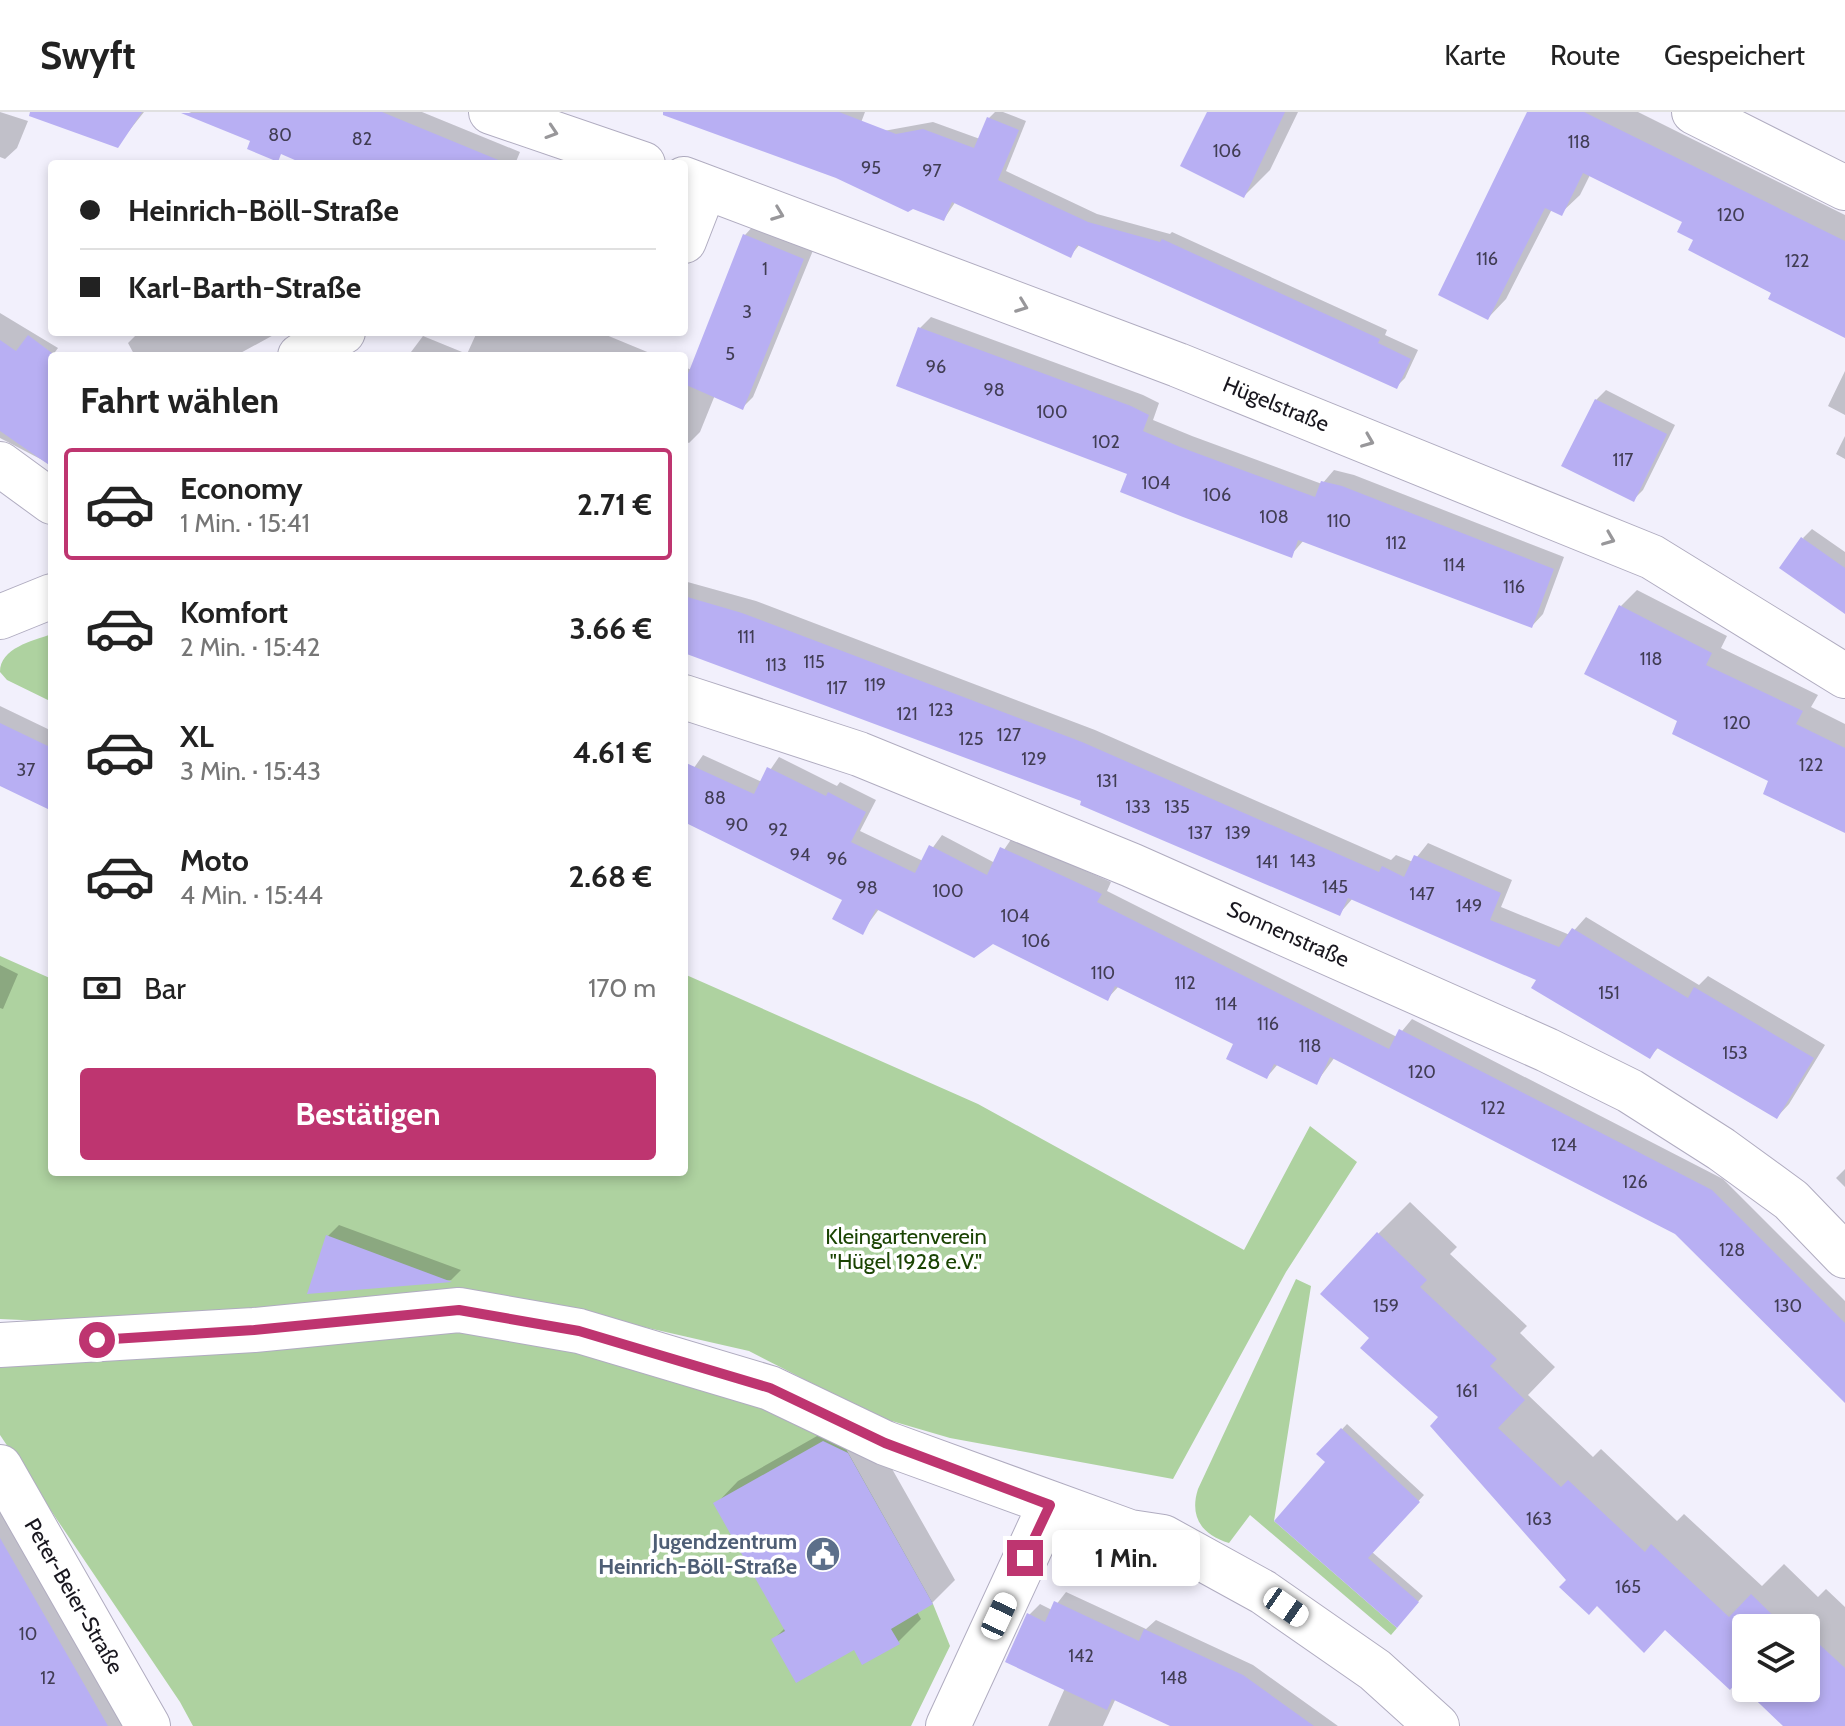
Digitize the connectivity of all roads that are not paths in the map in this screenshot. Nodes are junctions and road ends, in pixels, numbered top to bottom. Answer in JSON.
{"nodes":[{"id":1,"x":491,"y":112,"type":"edge"},
{"id":2,"x":1694,"y":112,"type":"edge"},
{"id":3,"x":631,"y":160,"type":"edge"},
{"id":4,"x":695,"y":183,"type":"edge"},
{"id":5,"x":1845,"y":188,"type":"edge"},
{"id":6,"x":688,"y":220,"type":"edge"},
{"id":7,"x":336,"y":336,"type":"edge"},
{"id":8,"x":307,"y":352,"type":"edge"},
{"id":9,"x":0,"y":464,"type":"edge"},
{"id":10,"x":48,"y":499,"type":"edge"},
{"id":11,"x":48,"y":598,"type":"edge"},
{"id":12,"x":0,"y":617,"type":"edge"},
{"id":13,"x":1845,"y":676,"type":"edge"},
{"id":14,"x":688,"y":698,"type":"edge"},
{"id":15,"x":1845,"y":1256,"type":"edge"},
{"id":16,"x":0,"y":1345,"type":"edge"},
{"id":17,"x":0,"y":1467,"type":"edge"},
{"id":18,"x":1050,"y":1505,"type":"junction"},
{"id":19,"x":148,"y":1726,"type":"edge"},
{"id":20,"x":948,"y":1726,"type":"edge"},
{"id":21,"x":1437,"y":1726,"type":"edge"}],
"edges":[{"from":1,"to":3,"type":"street","one_way":true},
{"from":2,"to":5,"type":"street"},
{"from":4,"to":6,"type":"street"},
{"from":4,"to":13,"type":"street","name":"Hügelstraße","one_way":true},
{"from":7,"to":8,"type":"street"},
{"from":9,"to":10,"type":"street"},
{"from":11,"to":12,"type":"street"},
{"from":14,"to":15,"type":"street","name":"Sonnenstraße"},
{"from":16,"to":18,"type":"street"},
{"from":17,"to":19,"type":"street","name":"Peter-Beier-Straße"},
{"from":18,"to":20,"type":"street"},
{"from":18,"to":21,"type":"street"}]}
